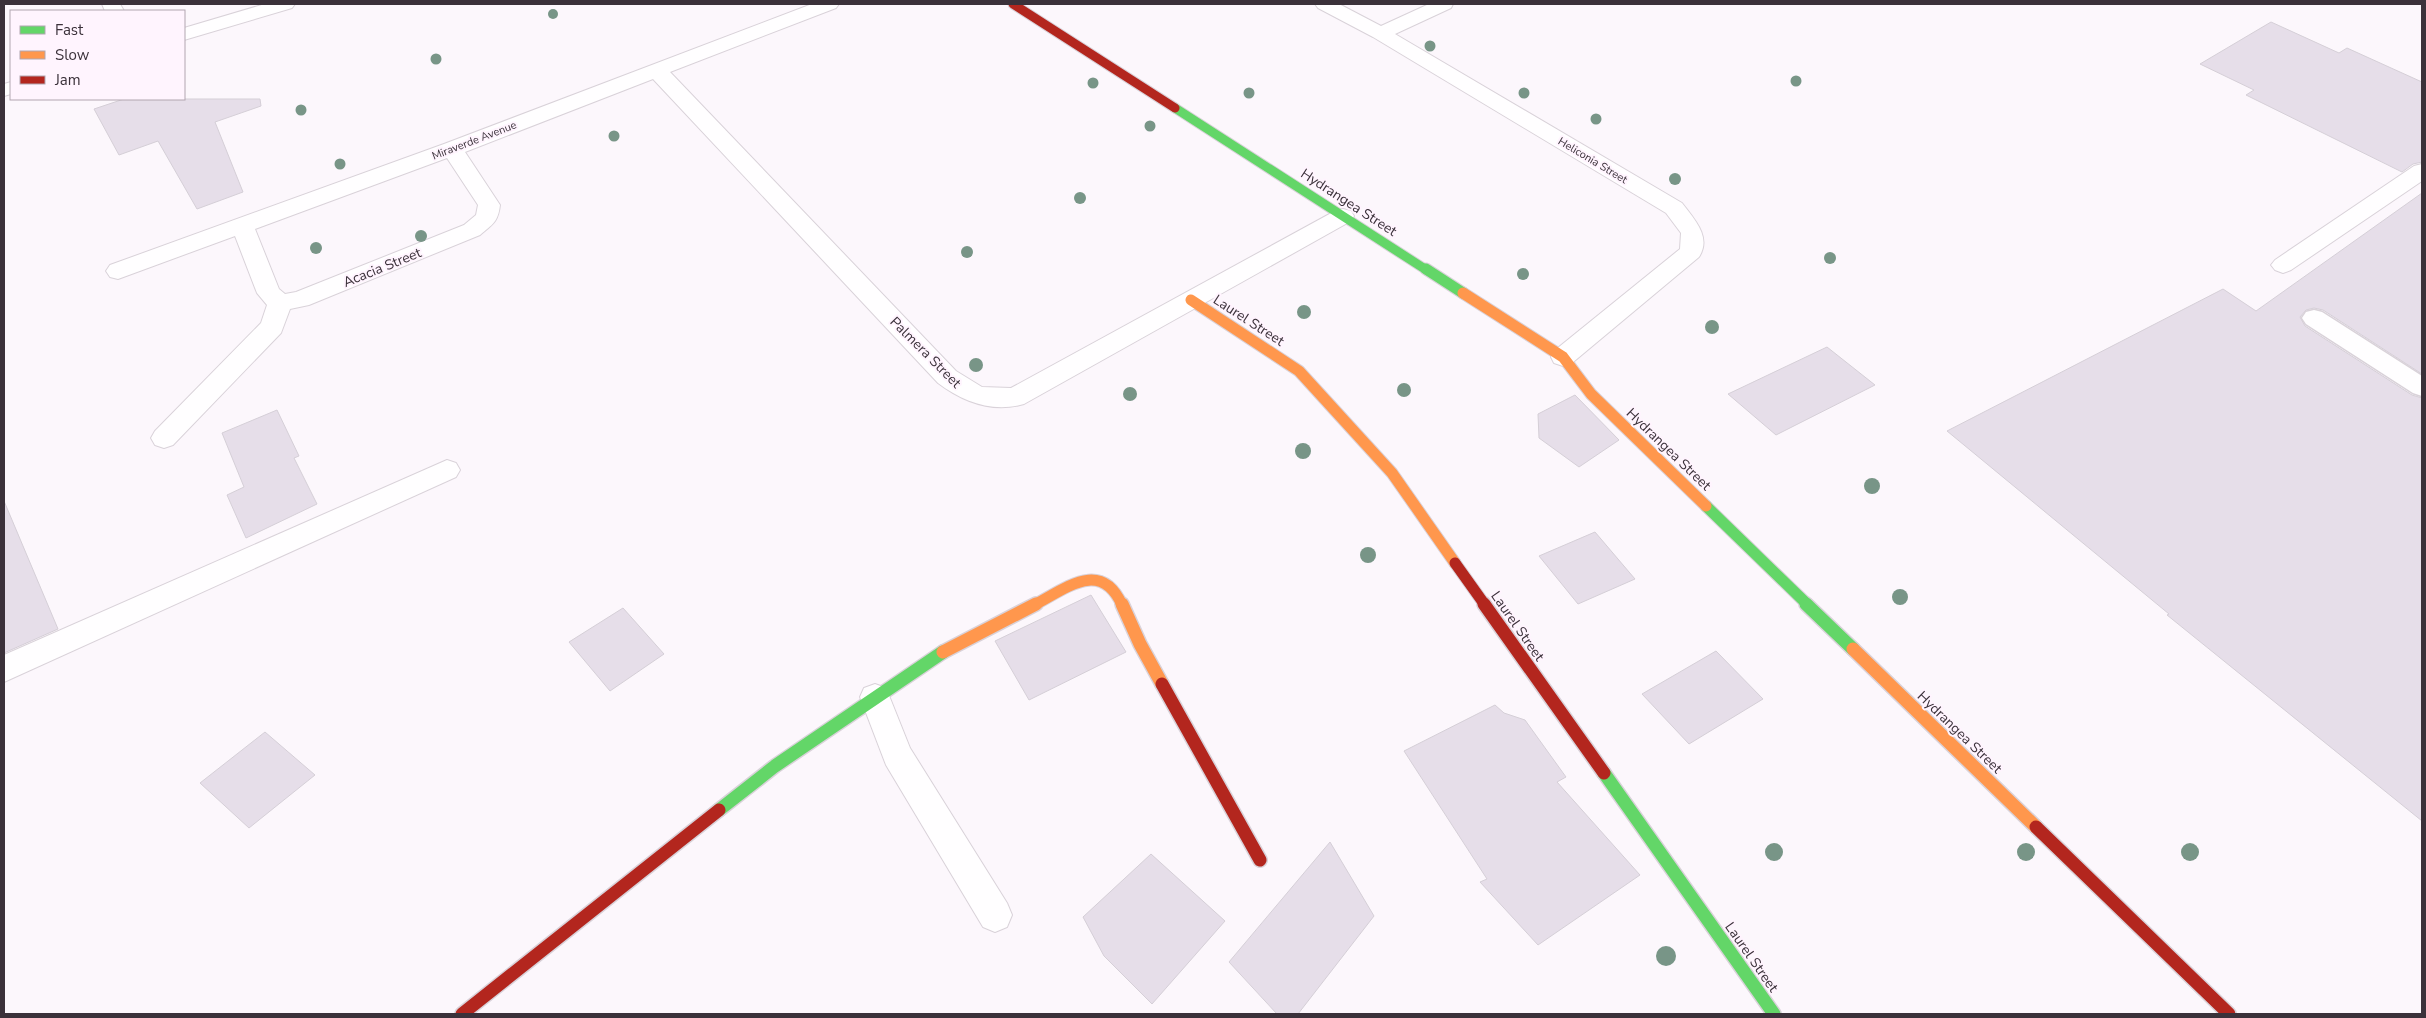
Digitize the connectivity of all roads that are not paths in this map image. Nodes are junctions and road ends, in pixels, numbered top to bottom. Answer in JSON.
{"nodes":[{"id":1,"x":285,"y":4,"type":"edge"},
{"id":2,"x":829,"y":4,"type":"edge"},
{"id":3,"x":1013,"y":4,"type":"edge"},
{"id":4,"x":1325,"y":4,"type":"edge"},
{"id":5,"x":1444,"y":4,"type":"edge"},
{"id":6,"x":799,"y":8,"type":"edge"},
{"id":7,"x":1380,"y":33,"type":"junction"},
{"id":8,"x":185,"y":34,"type":"edge"},
{"id":9,"x":656,"y":70,"type":"junction"},
{"id":10,"x":452,"y":149,"type":"junction"},
{"id":11,"x":2422,"y":171,"type":"edge"},
{"id":12,"x":1343,"y":216,"type":"junction"},
{"id":13,"x":242,"y":225,"type":"junction"},
{"id":14,"x":2283,"y":265,"type":"dead end"},
{"id":15,"x":118,"y":271,"type":"dead end"},
{"id":16,"x":1191,"y":300,"type":"junction"},
{"id":17,"x":280,"y":303,"type":"junction"},
{"id":18,"x":2314,"y":318,"type":"dead end"},
{"id":19,"x":1563,"y":357,"type":"junction"},
{"id":20,"x":2422,"y":386,"type":"edge"},
{"id":21,"x":164,"y":438,"type":"dead end"},
{"id":22,"x":447,"y":470,"type":"dead end"},
{"id":23,"x":4,"y":669,"type":"edge"},
{"id":24,"x":874,"y":697,"type":"junction"},
{"id":25,"x":1260,"y":860,"type":"dead end"},
{"id":26,"x":995,"y":915,"type":"dead end"},
{"id":27,"x":462,"y":1014,"type":"edge"},
{"id":28,"x":1774,"y":1014,"type":"edge"},
{"id":29,"x":2229,"y":1014,"type":"edge"}],
"edges":[{"from":1,"to":8,"type":"street"},
{"from":2,"to":6,"type":"street","name":"Miraverde Avenue"},
{"from":3,"to":12,"type":"street","name":"Hydrangea Street"},
{"from":4,"to":7,"type":"street","name":"Heliconia Street"},
{"from":5,"to":7,"type":"street"},
{"from":6,"to":9,"type":"street","name":"Miraverde Avenue"},
{"from":7,"to":19,"type":"street","name":"Heliconia Street"},
{"from":9,"to":10,"type":"street","name":"Miraverde Avenue"},
{"from":9,"to":16,"type":"street","name":"Palmera Street"},
{"from":10,"to":13,"type":"street","name":"Miraverde Avenue"},
{"from":10,"to":17,"type":"street","name":"Acacia Street"},
{"from":11,"to":14,"type":"street"},
{"from":12,"to":16,"type":"street","name":"Palmera Street"},
{"from":12,"to":19,"type":"street","name":"Hydrangea Street"},
{"from":13,"to":15,"type":"street","name":"Miraverde Avenue"},
{"from":13,"to":17,"type":"street"},
{"from":16,"to":28,"type":"street","name":"Laurel Street"},
{"from":17,"to":21,"type":"street"},
{"from":18,"to":20,"type":"lane"},
{"from":19,"to":29,"type":"street","name":"Hydrangea Street"},
{"from":22,"to":23,"type":"street"},
{"from":24,"to":25,"type":"street"},
{"from":24,"to":26,"type":"street"},
{"from":24,"to":27,"type":"street"}]}
